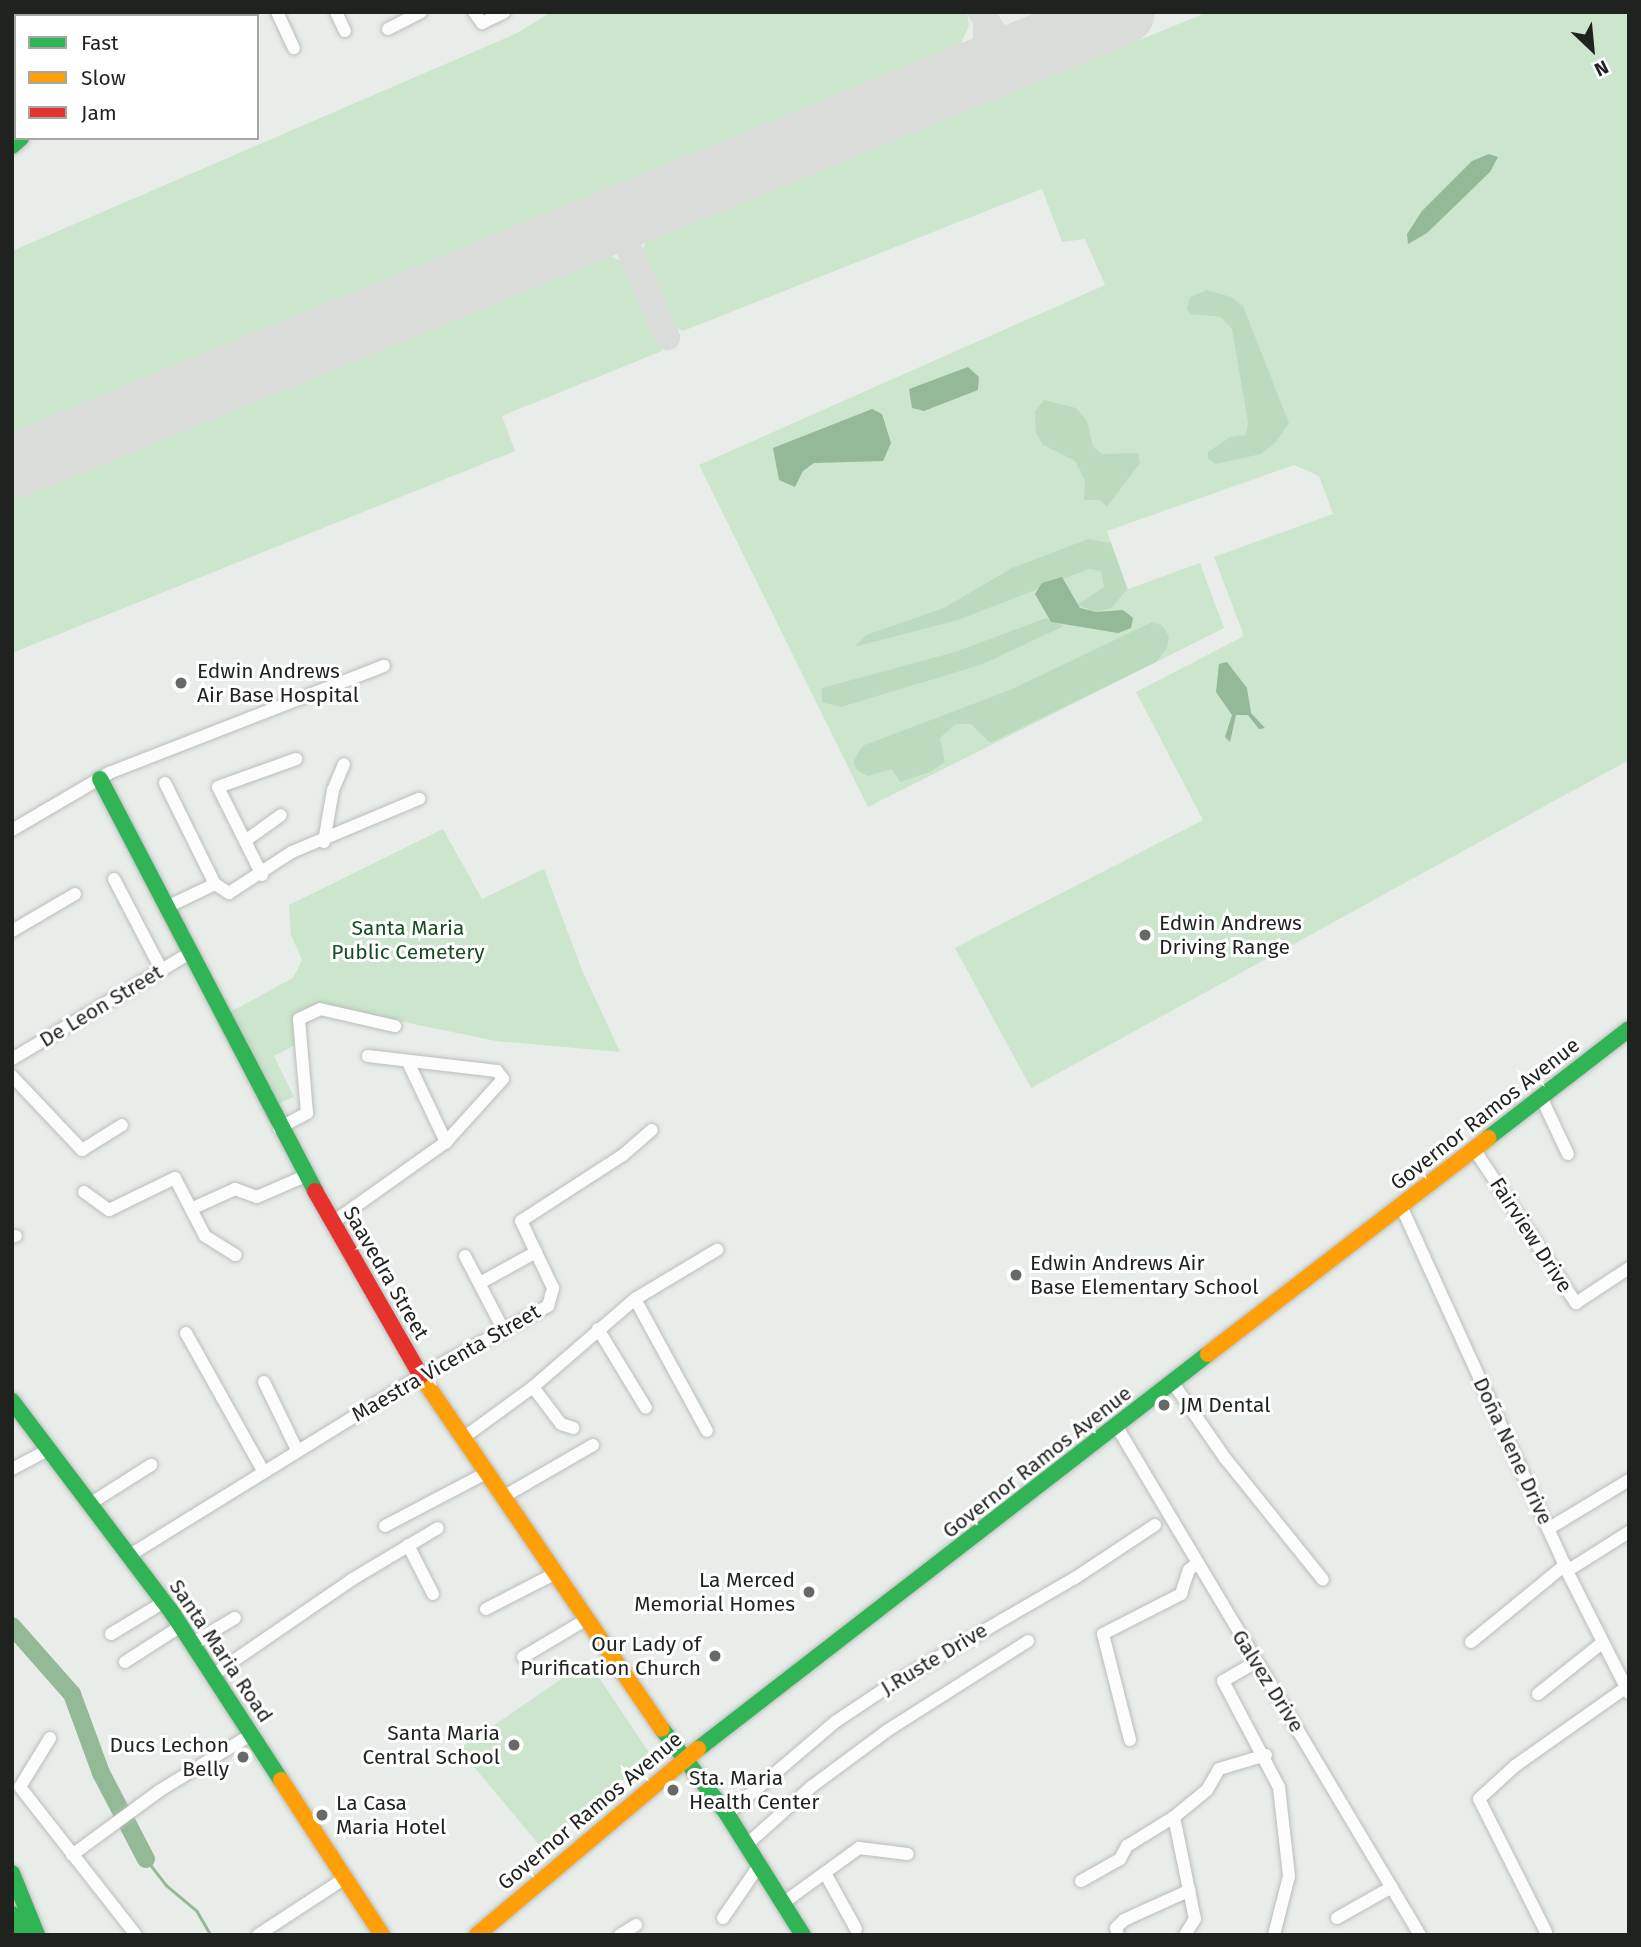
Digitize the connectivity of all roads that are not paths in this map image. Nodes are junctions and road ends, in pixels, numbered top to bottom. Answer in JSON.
{"nodes":[{"id":1,"x":277,"y":12,"type":"edge"},
{"id":2,"x":421,"y":12,"type":"edge"},
{"id":3,"x":474,"y":12,"type":"edge"},
{"id":4,"x":505,"y":12,"type":"edge"},
{"id":5,"x":338,"y":13,"type":"edge"},
{"id":6,"x":388,"y":29,"type":"dead end"},
{"id":7,"x":345,"y":31,"type":"dead end"},
{"id":8,"x":294,"y":48,"type":"dead end"},
{"id":9,"x":384,"y":666,"type":"dead end"},
{"id":10,"x":296,"y":759,"type":"dead end"},
{"id":11,"x":344,"y":764,"type":"dead end"},
{"id":12,"x":100,"y":779,"type":"junction"},
{"id":13,"x":165,"y":783,"type":"dead end"},
{"id":14,"x":419,"y":799,"type":"dead end"},
{"id":15,"x":281,"y":815,"type":"dead end"},
{"id":16,"x":12,"y":830,"type":"edge"},
{"id":17,"x":245,"y":841,"type":"junction"},
{"id":18,"x":324,"y":842,"type":"junction"},
{"id":19,"x":262,"y":875,"type":"junction"},
{"id":20,"x":114,"y":879,"type":"dead end"},
{"id":21,"x":215,"y":884,"type":"junction"},
{"id":22,"x":75,"y":894,"type":"dead end"},
{"id":23,"x":167,"y":907,"type":"junction"},
{"id":24,"x":12,"y":931,"type":"edge"},
{"id":25,"x":190,"y":953,"type":"junction"},
{"id":26,"x":161,"y":969,"type":"junction"},
{"id":27,"x":396,"y":1026,"type":"dead end"},
{"id":28,"x":1629,"y":1029,"type":"edge"},
{"id":29,"x":368,"y":1056,"type":"dead end"},
{"id":30,"x":12,"y":1059,"type":"edge"},
{"id":31,"x":408,"y":1062,"type":"junction"},
{"id":32,"x":12,"y":1076,"type":"edge"},
{"id":33,"x":1541,"y":1097,"type":"junction"},
{"id":34,"x":122,"y":1125,"type":"dead end"},
{"id":35,"x":279,"y":1128,"type":"junction"},
{"id":36,"x":652,"y":1130,"type":"dead end"},
{"id":37,"x":446,"y":1142,"type":"junction"},
{"id":38,"x":1474,"y":1149,"type":"junction"},
{"id":39,"x":1568,"y":1154,"type":"dead end"},
{"id":40,"x":305,"y":1175,"type":"junction"},
{"id":41,"x":84,"y":1192,"type":"dead end"},
{"id":42,"x":1401,"y":1206,"type":"junction"},
{"id":43,"x":191,"y":1209,"type":"junction"},
{"id":44,"x":332,"y":1223,"type":"junction"},
{"id":45,"x":717,"y":1250,"type":"dead end"},
{"id":46,"x":536,"y":1251,"type":"junction"},
{"id":47,"x":236,"y":1255,"type":"dead end"},
{"id":48,"x":465,"y":1256,"type":"dead end"},
{"id":49,"x":1629,"y":1268,"type":"edge"},
{"id":50,"x":480,"y":1283,"type":"junction"},
{"id":51,"x":635,"y":1299,"type":"junction"},
{"id":52,"x":598,"y":1329,"type":"junction"},
{"id":53,"x":504,"y":1331,"type":"junction"},
{"id":54,"x":186,"y":1333,"type":"dead end"},
{"id":55,"x":421,"y":1375,"type":"junction"},
{"id":56,"x":264,"y":1382,"type":"dead end"},
{"id":57,"x":1173,"y":1383,"type":"junction"},
{"id":58,"x":533,"y":1387,"type":"junction"},
{"id":59,"x":12,"y":1401,"type":"edge"},
{"id":60,"x":646,"y":1408,"type":"dead end"},
{"id":61,"x":1117,"y":1427,"type":"junction"},
{"id":62,"x":573,"y":1428,"type":"dead end"},
{"id":63,"x":707,"y":1432,"type":"dead end"},
{"id":64,"x":463,"y":1438,"type":"junction"},
{"id":65,"x":593,"y":1445,"type":"dead end"},
{"id":66,"x":47,"y":1450,"type":"junction"},
{"id":67,"x":297,"y":1450,"type":"junction"},
{"id":68,"x":151,"y":1465,"type":"dead end"},
{"id":69,"x":12,"y":1469,"type":"edge"},
{"id":70,"x":263,"y":1471,"type":"junction"},
{"id":71,"x":486,"y":1474,"type":"junction"},
{"id":72,"x":1629,"y":1480,"type":"edge"},
{"id":73,"x":503,"y":1497,"type":"junction"},
{"id":74,"x":88,"y":1505,"type":"junction"},
{"id":75,"x":1155,"y":1525,"type":"dead end"},
{"id":76,"x":384,"y":1526,"type":"dead end"},
{"id":77,"x":438,"y":1528,"type":"dead end"},
{"id":78,"x":1548,"y":1529,"type":"junction"},
{"id":79,"x":1629,"y":1532,"type":"edge"},
{"id":80,"x":408,"y":1545,"type":"junction"},
{"id":81,"x":130,"y":1555,"type":"junction"},
{"id":82,"x":1197,"y":1563,"type":"junction"},
{"id":83,"x":1566,"y":1568,"type":"junction"},
{"id":84,"x":556,"y":1573,"type":"junction"},
{"id":85,"x":1323,"y":1580,"type":"dead end"},
{"id":86,"x":433,"y":1594,"type":"dead end"},
{"id":87,"x":164,"y":1602,"type":"junction"},
{"id":88,"x":486,"y":1609,"type":"dead end"},
{"id":89,"x":235,"y":1618,"type":"dead end"},
{"id":90,"x":587,"y":1619,"type":"junction"},
{"id":91,"x":181,"y":1626,"type":"junction"},
{"id":92,"x":111,"y":1634,"type":"dead end"},
{"id":93,"x":1028,"y":1641,"type":"dead end"},
{"id":94,"x":1471,"y":1642,"type":"dead end"},
{"id":95,"x":1602,"y":1643,"type":"junction"},
{"id":96,"x":191,"y":1644,"type":"junction"},
{"id":97,"x":523,"y":1657,"type":"dead end"},
{"id":98,"x":125,"y":1662,"type":"dead end"},
{"id":99,"x":1256,"y":1662,"type":"junction"},
{"id":100,"x":212,"y":1675,"type":"junction"},
{"id":101,"x":1627,"y":1691,"type":"edge"},
{"id":102,"x":1538,"y":1694,"type":"dead end"},
{"id":103,"x":252,"y":1734,"type":"junction"},
{"id":104,"x":50,"y":1738,"type":"dead end"},
{"id":105,"x":1130,"y":1740,"type":"dead end"},
{"id":106,"x":1266,"y":1755,"type":"junction"},
{"id":107,"x":685,"y":1759,"type":"junction"},
{"id":108,"x":727,"y":1814,"type":"junction"},
{"id":109,"x":1174,"y":1817,"type":"junction"},
{"id":110,"x":745,"y":1846,"type":"junction"},
{"id":111,"x":908,"y":1854,"type":"dead end"},
{"id":112,"x":72,"y":1855,"type":"junction"},
{"id":113,"x":758,"y":1867,"type":"junction"},
{"id":114,"x":825,"y":1873,"type":"junction"},
{"id":115,"x":13,"y":1874,"type":"edge"},
{"id":116,"x":345,"y":1878,"type":"junction"},
{"id":117,"x":1082,"y":1881,"type":"dead end"},
{"id":118,"x":1392,"y":1887,"type":"junction"},
{"id":119,"x":1190,"y":1889,"type":"junction"},
{"id":120,"x":783,"y":1903,"type":"junction"},
{"id":121,"x":12,"y":1914,"type":"edge"},
{"id":122,"x":723,"y":1918,"type":"dead end"},
{"id":123,"x":1337,"y":1918,"type":"dead end"},
{"id":124,"x":636,"y":1925,"type":"dead end"},
{"id":125,"x":856,"y":1929,"type":"dead end"},
{"id":126,"x":1546,"y":1932,"type":"dead end"},
{"id":127,"x":483,"y":1933,"type":"edge"},
{"id":128,"x":1415,"y":1933,"type":"edge"},
{"id":129,"x":21,"y":1935,"type":"edge"},
{"id":130,"x":37,"y":1935,"type":"edge"},
{"id":131,"x":136,"y":1935,"type":"edge"},
{"id":132,"x":258,"y":1935,"type":"edge"},
{"id":133,"x":382,"y":1935,"type":"edge"},
{"id":134,"x":620,"y":1935,"type":"edge"},
{"id":135,"x":803,"y":1935,"type":"edge"},
{"id":136,"x":1118,"y":1935,"type":"edge"},
{"id":137,"x":1185,"y":1935,"type":"edge"},
{"id":138,"x":1274,"y":1935,"type":"edge"}],
"edges":[{"from":1,"to":8,"type":"street"},
{"from":2,"to":6,"type":"street"},
{"from":3,"to":4,"type":"street"},
{"from":5,"to":7,"type":"street"},
{"from":9,"to":12,"type":"street"},
{"from":10,"to":17,"type":"street"},
{"from":11,"to":18,"type":"street"},
{"from":12,"to":16,"type":"street"},
{"from":12,"to":23,"type":"main road","name":"Saavedra Street"},
{"from":13,"to":21,"type":"street"},
{"from":14,"to":18,"type":"street"},
{"from":15,"to":17,"type":"street"},
{"from":17,"to":19,"type":"street"},
{"from":18,"to":19,"type":"street"},
{"from":19,"to":21,"type":"street"},
{"from":20,"to":26,"type":"street"},
{"from":21,"to":23,"type":"street"},
{"from":22,"to":24,"type":"street"},
{"from":23,"to":25,"type":"main road","name":"Saavedra Street"},
{"from":25,"to":26,"type":"street","name":"De Leon Street"},
{"from":25,"to":35,"type":"main road","name":"Saavedra Street"},
{"from":26,"to":30,"type":"street","name":"De Leon Street"},
{"from":27,"to":35,"type":"street"},
{"from":28,"to":33,"type":"main road","name":"Governor Ramos Avenue"},
{"from":29,"to":31,"type":"street"},
{"from":31,"to":37,"type":"street"},
{"from":31,"to":37,"type":"street"},
{"from":32,"to":34,"type":"street"},
{"from":33,"to":38,"type":"main road","name":"Governor Ramos Avenue"},
{"from":33,"to":39,"type":"street"},
{"from":35,"to":40,"type":"main road","name":"Saavedra Street"},
{"from":36,"to":46,"type":"street","name":"Maestra Vicenta Street"},
{"from":37,"to":44,"type":"street"},
{"from":38,"to":42,"type":"main road","name":"Governor Ramos Avenue"},
{"from":38,"to":49,"type":"street","name":"Fairview Drive"},
{"from":40,"to":43,"type":"street"},
{"from":40,"to":44,"type":"main road","name":"Saavedra Street"},
{"from":41,"to":43,"type":"street"},
{"from":42,"to":57,"type":"main road","name":"Governor Ramos Avenue"},
{"from":42,"to":78,"type":"street","name":"Doña Nene Drive"},
{"from":43,"to":47,"type":"street"},
{"from":44,"to":55,"type":"main road","name":"Saavedra Street"},
{"from":45,"to":51,"type":"street"},
{"from":46,"to":50,"type":"street"},
{"from":46,"to":53,"type":"street","name":"Maestra Vicenta Street"},
{"from":48,"to":50,"type":"street"},
{"from":50,"to":53,"type":"street"},
{"from":51,"to":52,"type":"street"},
{"from":51,"to":63,"type":"street"},
{"from":52,"to":58,"type":"street"},
{"from":52,"to":60,"type":"street"},
{"from":53,"to":55,"type":"street","name":"Maestra Vicenta Street"},
{"from":54,"to":70,"type":"street"},
{"from":55,"to":64,"type":"main road","name":"Saavedra Street"},
{"from":55,"to":67,"type":"street","name":"Maestra Vicenta Street"},
{"from":56,"to":67,"type":"street"},
{"from":57,"to":61,"type":"main road","name":"Governor Ramos Avenue"},
{"from":57,"to":85,"type":"street"},
{"from":58,"to":62,"type":"street"},
{"from":58,"to":64,"type":"street"},
{"from":59,"to":66,"type":"main road","name":"Santa Maria Road"},
{"from":61,"to":82,"type":"street","name":"Galvez Drive"},
{"from":61,"to":107,"type":"main road","name":"Governor Ramos Avenue"},
{"from":64,"to":71,"type":"main road","name":"Saavedra Street"},
{"from":65,"to":73,"type":"street"},
{"from":66,"to":69,"type":"street"},
{"from":66,"to":74,"type":"main road","name":"Santa Maria Road"},
{"from":67,"to":70,"type":"street","name":"Maestra Vicenta Street"},
{"from":68,"to":74,"type":"street"},
{"from":70,"to":81,"type":"street","name":"Maestra Vicenta Street"},
{"from":71,"to":73,"type":"main road","name":"Saavedra Street"},
{"from":71,"to":76,"type":"street"},
{"from":72,"to":78,"type":"street"},
{"from":73,"to":84,"type":"main road","name":"Saavedra Street"},
{"from":74,"to":81,"type":"main road","name":"Santa Maria Road"},
{"from":75,"to":108,"type":"street","name":"J.Ruste Drive"},
{"from":77,"to":80,"type":"street"},
{"from":78,"to":83,"type":"street","name":"Doña Nene Drive"},
{"from":79,"to":83,"type":"street"},
{"from":80,"to":86,"type":"street"},
{"from":80,"to":100,"type":"street"},
{"from":81,"to":87,"type":"main road","name":"Santa Maria Road"},
{"from":82,"to":99,"type":"street","name":"Galvez Drive"},
{"from":82,"to":105,"type":"street"},
{"from":83,"to":94,"type":"street"},
{"from":83,"to":95,"type":"street","name":"Doña Nene Drive"},
{"from":84,"to":88,"type":"street"},
{"from":84,"to":90,"type":"main road","name":"Saavedra Street"},
{"from":87,"to":91,"type":"main road","name":"Santa Maria Road"},
{"from":87,"to":92,"type":"street"},
{"from":89,"to":96,"type":"street"},
{"from":90,"to":97,"type":"street"},
{"from":90,"to":107,"type":"main road","name":"Saavedra Street"},
{"from":91,"to":96,"type":"main road","name":"Santa Maria Road"},
{"from":91,"to":98,"type":"street"},
{"from":93,"to":110,"type":"street"},
{"from":95,"to":101,"type":"street","name":"Doña Nene Drive"},
{"from":95,"to":102,"type":"street"},
{"from":96,"to":100,"type":"main road","name":"Santa Maria Road"},
{"from":99,"to":106,"type":"street"},
{"from":99,"to":118,"type":"street","name":"Galvez Drive"},
{"from":100,"to":103,"type":"main road","name":"Santa Maria Road"},
{"from":101,"to":126,"type":"street"},
{"from":103,"to":112,"type":"street"},
{"from":103,"to":116,"type":"main road","name":"Santa Maria Road"},
{"from":104,"to":112,"type":"street"},
{"from":106,"to":109,"type":"street"},
{"from":106,"to":138,"type":"street"},
{"from":107,"to":108,"type":"main road","name":"Saavedra Street"},
{"from":107,"to":127,"type":"main road","name":"Governor Ramos Avenue"},
{"from":108,"to":110,"type":"main road","name":"Saavedra Street"},
{"from":109,"to":117,"type":"street"},
{"from":109,"to":119,"type":"street"},
{"from":110,"to":113,"type":"main road","name":"Saavedra Street"},
{"from":111,"to":114,"type":"street"},
{"from":112,"to":131,"type":"street"},
{"from":113,"to":120,"type":"main road","name":"Saavedra Street"},
{"from":113,"to":122,"type":"street"},
{"from":114,"to":120,"type":"street"},
{"from":114,"to":125,"type":"street"},
{"from":115,"to":130,"type":"main road"},
{"from":116,"to":132,"type":"street"},
{"from":116,"to":133,"type":"main road","name":"Santa Maria Road"},
{"from":118,"to":123,"type":"street"},
{"from":118,"to":128,"type":"street","name":"Galvez Drive"},
{"from":119,"to":136,"type":"street"},
{"from":119,"to":137,"type":"street"},
{"from":120,"to":135,"type":"main road","name":"Saavedra Street"},
{"from":121,"to":129,"type":"main road"},
{"from":124,"to":134,"type":"street"}]}
